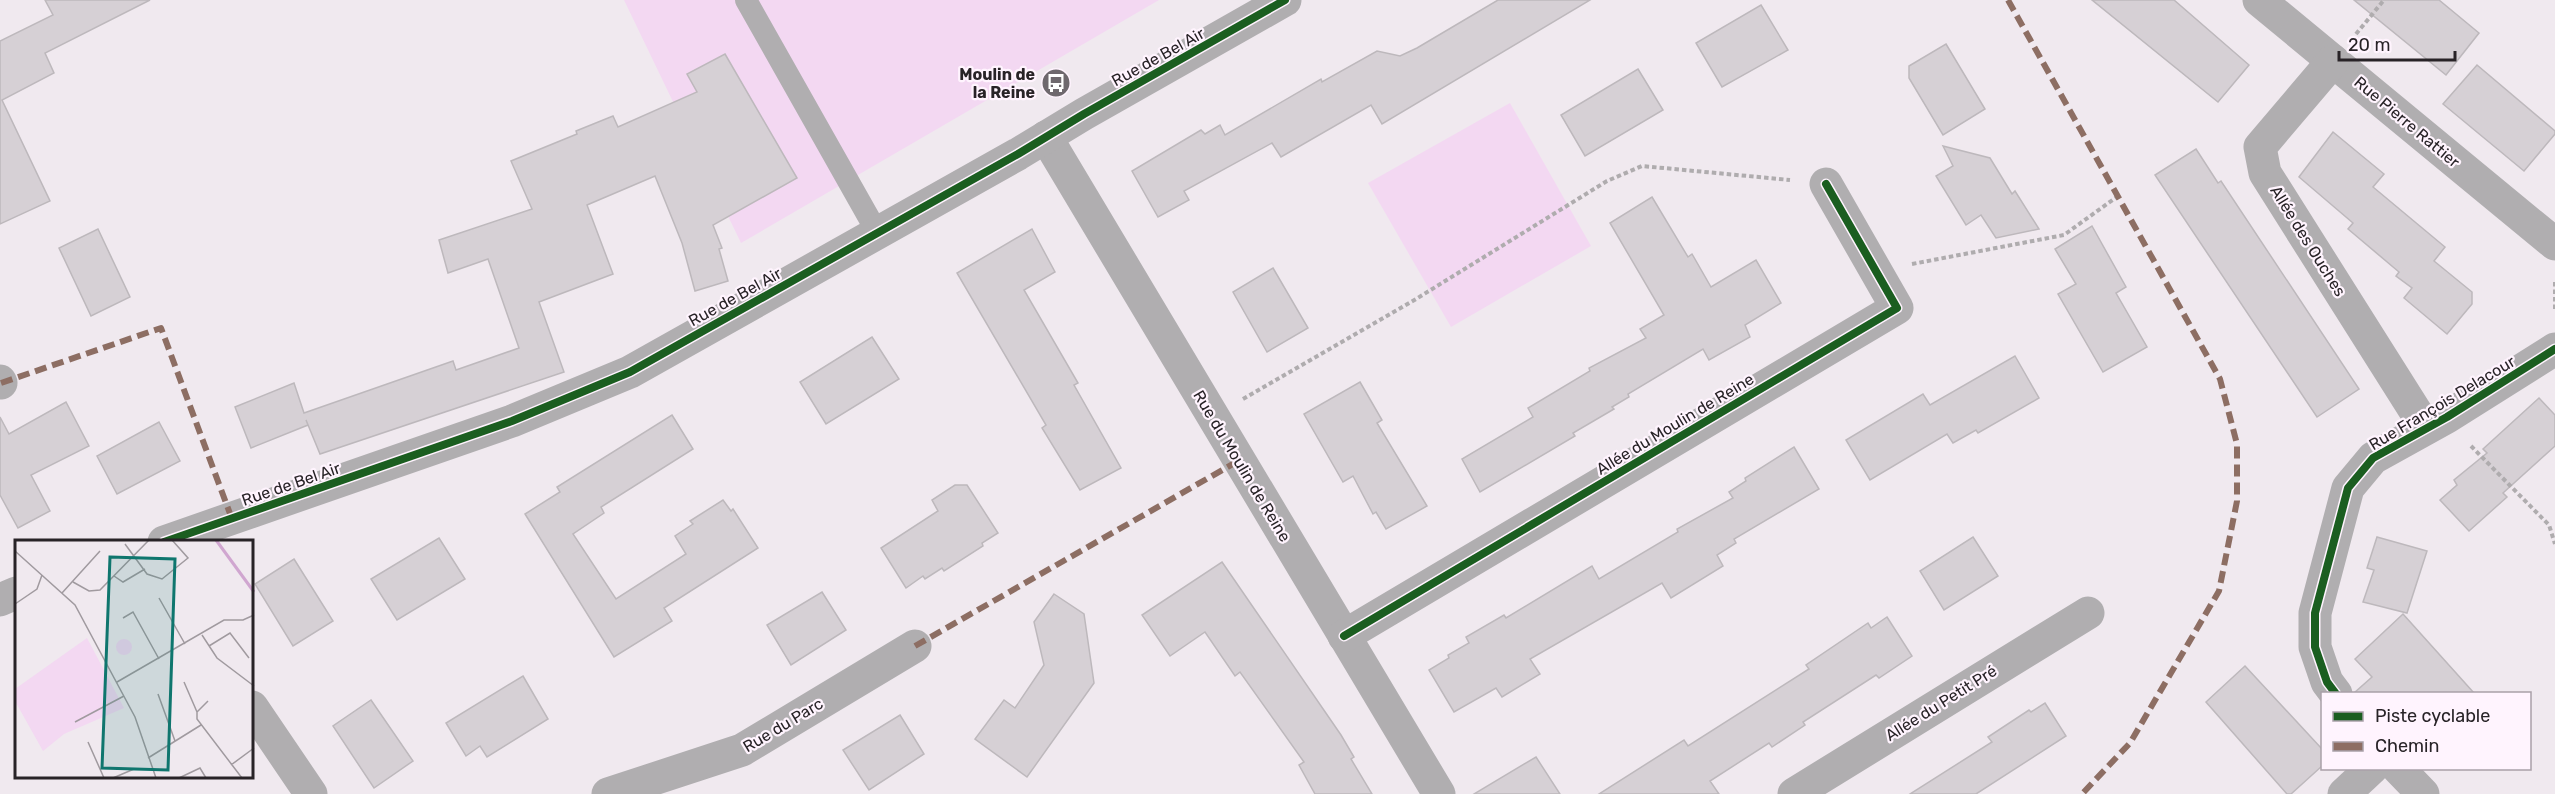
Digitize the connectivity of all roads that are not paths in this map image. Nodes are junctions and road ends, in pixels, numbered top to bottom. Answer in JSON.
{"nodes":[{"id":1,"x":746,"y":0,"type":"edge"},
{"id":2,"x":1285,"y":0,"type":"edge"},
{"id":3,"x":2259,"y":0,"type":"edge"},
{"id":4,"x":2333,"y":61,"type":"junction"},
{"id":5,"x":1046,"y":137,"type":"junction"},
{"id":6,"x":1826,"y":184,"type":"road end"},
{"id":7,"x":877,"y":232,"type":"junction"},
{"id":8,"x":2555,"y":244,"type":"edge"},
{"id":9,"x":2555,"y":349,"type":"edge"},
{"id":10,"x":2437,"y":422,"type":"junction"},
{"id":11,"x":170,"y":540,"type":"edge"},
{"id":12,"x":15,"y":593,"type":"edge"},
{"id":13,"x":0,"y":600,"type":"edge"},
{"id":14,"x":2088,"y":613,"type":"dead end"},
{"id":15,"x":1344,"y":636,"type":"junction"},
{"id":16,"x":915,"y":646,"type":"dead end"},
{"id":17,"x":2335,"y":692,"type":"edge"},
{"id":18,"x":254,"y":710,"type":"edge"},
{"id":19,"x":2370,"y":770,"type":"edge"},
{"id":20,"x":2400,"y":770,"type":"edge"},
{"id":21,"x":311,"y":794,"type":"edge"},
{"id":22,"x":608,"y":794,"type":"edge"},
{"id":23,"x":1438,"y":794,"type":"edge"},
{"id":24,"x":1794,"y":794,"type":"edge"},
{"id":25,"x":2344,"y":794,"type":"edge"},
{"id":26,"x":2423,"y":794,"type":"edge"}],
"edges":[{"from":1,"to":7,"type":"lane"},
{"from":2,"to":5,"type":"street","name":"Rue de Bel Air"},
{"from":3,"to":4,"type":"street","name":"Rue Pierre Rattier"},
{"from":4,"to":8,"type":"street","name":"Rue Pierre Rattier"},
{"from":4,"to":10,"type":"street","name":"Allée des Ouches"},
{"from":5,"to":7,"type":"street","name":"Rue de Bel Air"},
{"from":5,"to":15,"type":"street","name":"Rue du Moulin de Reine"},
{"from":6,"to":15,"type":"street","name":"Allée du Moulin de Reine"},
{"from":7,"to":11,"type":"street","name":"Rue de Bel Air"},
{"from":9,"to":10,"type":"street","name":"Rue François Delacour"},
{"from":10,"to":17,"type":"street","name":"Rue François Delacour"},
{"from":12,"to":13,"type":"street"},
{"from":14,"to":24,"type":"street","name":"Allée du Petit Pré"},
{"from":15,"to":23,"type":"street","name":"Rue du Moulin de Reine"},
{"from":16,"to":22,"type":"street","name":"Rue du Parc"},
{"from":18,"to":21,"type":"street"},
{"from":19,"to":25,"type":"street"},
{"from":20,"to":26,"type":"street"}]}
